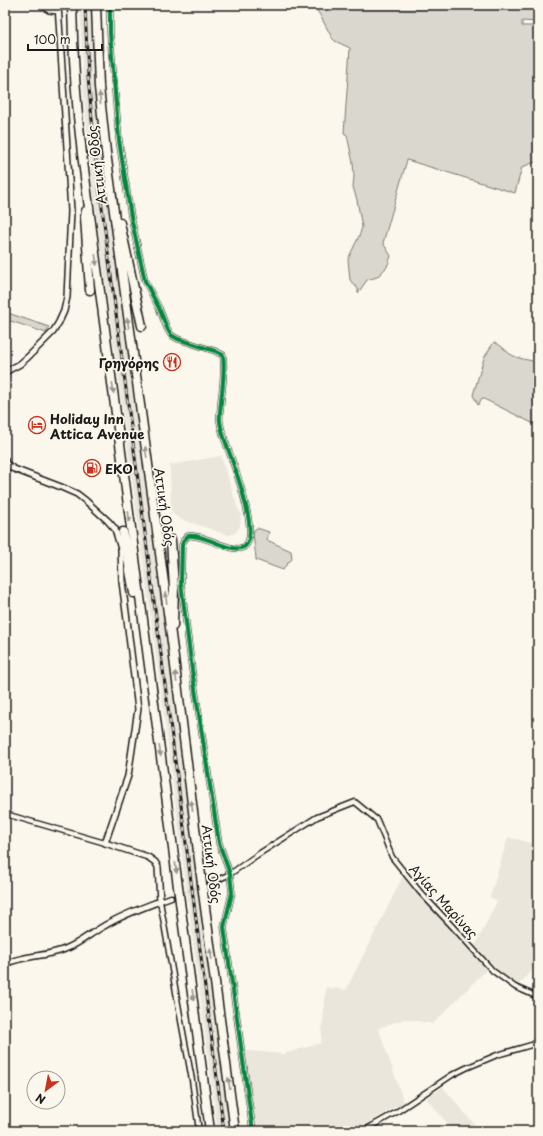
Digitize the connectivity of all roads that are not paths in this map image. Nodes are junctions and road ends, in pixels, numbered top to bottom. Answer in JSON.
{"nodes":[{"id":1,"x":42,"y":5,"type":"edge"},
{"id":2,"x":72,"y":5,"type":"edge"},
{"id":3,"x":96,"y":5,"type":"edge"},
{"id":4,"x":110,"y":5,"type":"edge"},
{"id":5,"x":58,"y":8,"type":"edge"},
{"id":6,"x":111,"y":192,"type":"junction"},
{"id":7,"x":87,"y":194,"type":"junction"},
{"id":8,"x":90,"y":290,"type":"dead end"},
{"id":9,"x":142,"y":326,"type":"dead end"},
{"id":10,"x":5,"y":372,"type":"edge"},
{"id":11,"x":5,"y":460,"type":"edge"},
{"id":12,"x":123,"y":532,"type":"dead end"},
{"id":13,"x":171,"y":540,"type":"dead end"},
{"id":14,"x":173,"y":650,"type":"junction"},
{"id":15,"x":155,"y":712,"type":"junction"},
{"id":16,"x":5,"y":814,"type":"edge"},
{"id":17,"x":105,"y":844,"type":"junction"},
{"id":18,"x":230,"y":874,"type":"junction"},
{"id":19,"x":211,"y":883,"type":"tunnel mouth"},
{"id":20,"x":171,"y":897,"type":"tunnel mouth"},
{"id":21,"x":160,"y":901,"type":"junction"},
{"id":22,"x":5,"y":964,"type":"edge"},
{"id":23,"x":538,"y":997,"type":"edge"},
{"id":24,"x":538,"y":1043,"type":"edge"},
{"id":25,"x":199,"y":1131,"type":"edge"},
{"id":26,"x":210,"y":1131,"type":"edge"},
{"id":27,"x":236,"y":1131,"type":"edge"},
{"id":28,"x":253,"y":1131,"type":"edge"},
{"id":29,"x":363,"y":1131,"type":"edge"}],
"edges":[{"from":1,"to":5,"type":"street"},
{"from":2,"to":7,"type":"highway","name":"Αττική Οδός"},
{"from":6,"to":3,"type":"highway","name":"Αττική Οδός","one_way":true},
{"from":4,"to":18,"type":"street"},
{"from":5,"to":10,"type":"street"},
{"from":6,"to":9,"type":"highway"},
{"from":14,"to":6,"type":"highway","name":"Αττική Οδός","one_way":true},
{"from":7,"to":8,"type":"highway"},
{"from":7,"to":15,"type":"highway","name":"Αττική Οδός","one_way":true},
{"from":11,"to":17,"type":"street"},
{"from":12,"to":15,"type":"highway"},
{"from":13,"to":14,"type":"highway"},
{"from":27,"to":14,"type":"highway","name":"Αττική Οδός","one_way":true},
{"from":15,"to":26,"type":"highway","name":"Αττική Οδός","one_way":true},
{"from":16,"to":17,"type":"street"},
{"from":17,"to":21,"type":"street"},
{"from":18,"to":19,"type":"street"},
{"from":18,"to":23,"type":"street","name":"Αγίας Μαρίνας"},
{"from":18,"to":28,"type":"street"},
{"from":20,"to":21,"type":"street"},
{"from":21,"to":22,"type":"street"},
{"from":21,"to":25,"type":"street"},
{"from":24,"to":29,"type":"street"}]}
